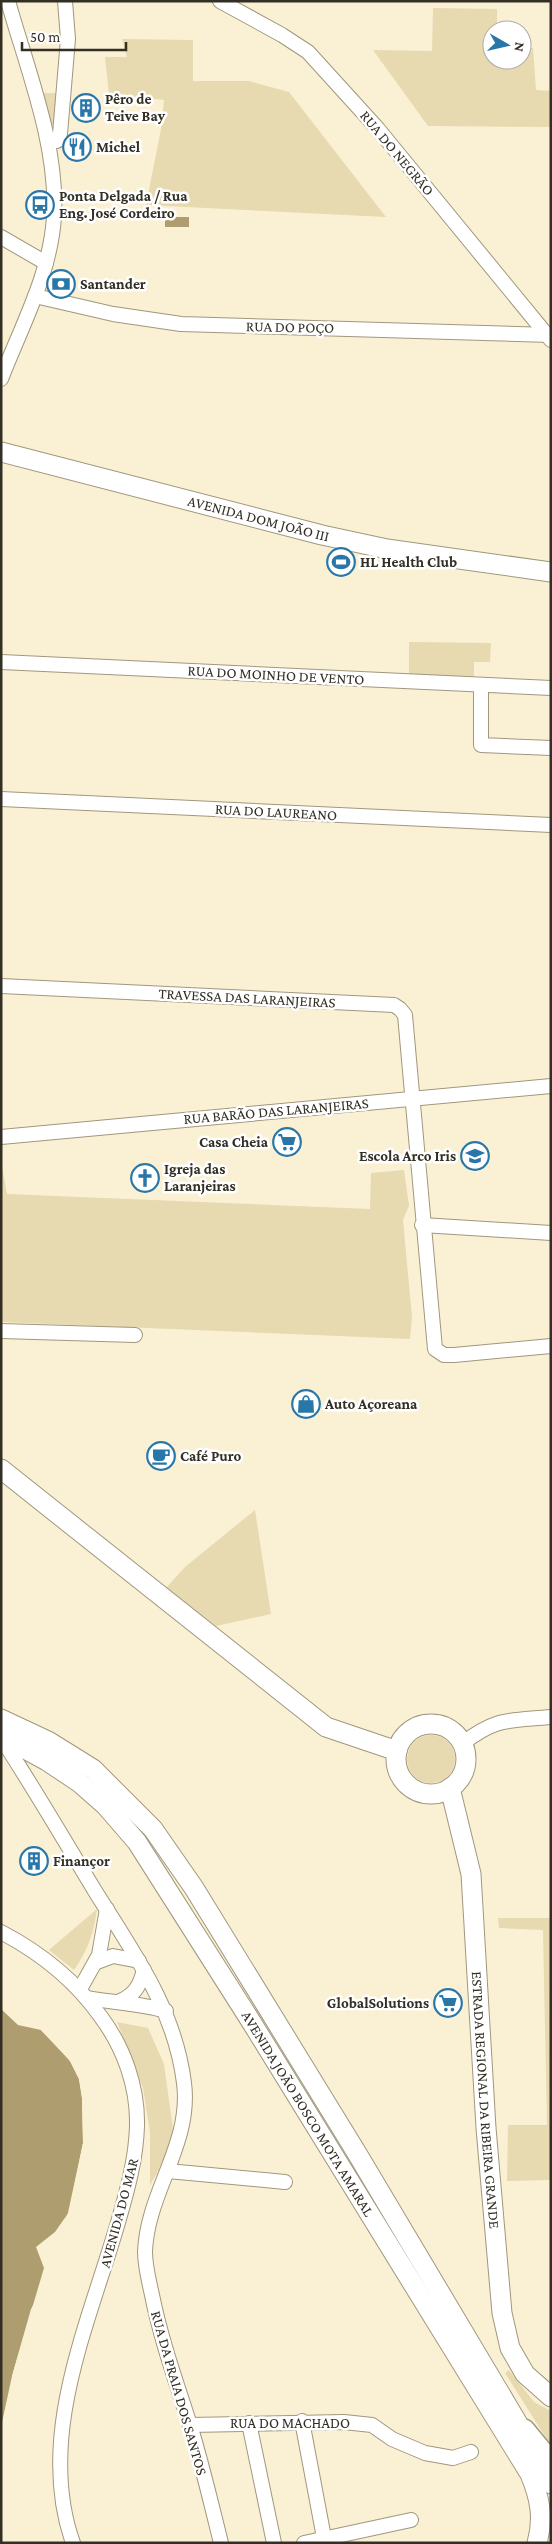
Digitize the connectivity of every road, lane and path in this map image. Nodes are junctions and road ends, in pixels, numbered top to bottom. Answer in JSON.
{"nodes":[{"id":1,"x":8,"y":1,"type":"edge"},
{"id":2,"x":65,"y":1,"type":"edge"},
{"id":3,"x":220,"y":1,"type":"edge"},
{"id":4,"x":48,"y":144,"type":"junction"},
{"id":5,"x":1,"y":237,"type":"edge"},
{"id":6,"x":46,"y":262,"type":"junction"},
{"id":7,"x":35,"y":296,"type":"junction"},
{"id":8,"x":550,"y":337,"type":"edge"},
{"id":9,"x":1,"y":379,"type":"edge"},
{"id":10,"x":1,"y":452,"type":"edge"},
{"id":11,"x":551,"y":572,"type":"edge"},
{"id":12,"x":1,"y":662,"type":"edge"},
{"id":13,"x":481,"y":685,"type":"junction"},
{"id":14,"x":551,"y":688,"type":"edge"},
{"id":15,"x":551,"y":748,"type":"edge"},
{"id":16,"x":1,"y":799,"type":"edge"},
{"id":17,"x":551,"y":825,"type":"edge"},
{"id":18,"x":1,"y":986,"type":"edge"},
{"id":19,"x":551,"y":1086,"type":"edge"},
{"id":20,"x":411,"y":1098,"type":"junction"},
{"id":21,"x":1,"y":1137,"type":"edge"},
{"id":22,"x":422,"y":1225,"type":"junction"},
{"id":23,"x":551,"y":1233,"type":"edge"},
{"id":24,"x":1,"y":1331,"type":"edge"},
{"id":25,"x":135,"y":1335,"type":"dead end"},
{"id":26,"x":551,"y":1346,"type":"edge"},
{"id":27,"x":1,"y":1469,"type":"edge"},
{"id":28,"x":551,"y":1717,"type":"edge"},
{"id":29,"x":1,"y":1719,"type":"edge"},
{"id":30,"x":1,"y":1737,"type":"edge"},
{"id":31,"x":462,"y":1744,"type":"junction"},
{"id":32,"x":397,"y":1751,"type":"junction"},
{"id":33,"x":450,"y":1788,"type":"junction"},
{"id":34,"x":107,"y":1909,"type":"junction"},
{"id":35,"x":1,"y":1932,"type":"edge"},
{"id":36,"x":97,"y":1962,"type":"junction"},
{"id":37,"x":141,"y":1966,"type":"junction"},
{"id":38,"x":84,"y":1994,"type":"junction"},
{"id":39,"x":120,"y":2001,"type":"junction"},
{"id":40,"x":166,"y":2011,"type":"junction"},
{"id":41,"x":168,"y":2172,"type":"junction"},
{"id":42,"x":285,"y":2182,"type":"dead end"},
{"id":43,"x":551,"y":2396,"type":"edge"},
{"id":44,"x":302,"y":2421,"type":"junction"},
{"id":45,"x":249,"y":2423,"type":"junction"},
{"id":46,"x":190,"y":2425,"type":"junction"},
{"id":47,"x":523,"y":2432,"type":"junction"},
{"id":48,"x":471,"y":2452,"type":"dead end"},
{"id":49,"x":551,"y":2466,"type":"edge"},
{"id":50,"x":551,"y":2484,"type":"edge"},
{"id":51,"x":411,"y":2520,"type":"dead end"},
{"id":52,"x":324,"y":2541,"type":"edge"},
{"id":53,"x":73,"y":2543,"type":"edge"},
{"id":54,"x":222,"y":2543,"type":"edge"},
{"id":55,"x":274,"y":2543,"type":"edge"},
{"id":56,"x":304,"y":2543,"type":"edge"},
{"id":57,"x":537,"y":2543,"type":"edge"}],
"edges":[{"from":1,"to":4,"type":"street"},
{"from":2,"to":4,"type":"street"},
{"from":3,"to":8,"type":"street","name":"RUA DO NEGRÃO"},
{"from":4,"to":6,"type":"street"},
{"from":5,"to":6,"type":"street"},
{"from":6,"to":7,"type":"street"},
{"from":7,"to":8,"type":"street","name":"RUA DO POÇO"},
{"from":7,"to":9,"type":"street"},
{"from":10,"to":11,"type":"main road","name":"AVENIDA DOM JOÃO III"},
{"from":12,"to":13,"type":"street","name":"RUA DO MOINHO DE VENTO"},
{"from":13,"to":14,"type":"street","name":"RUA DO MOINHO DE VENTO"},
{"from":13,"to":15,"type":"street"},
{"from":16,"to":17,"type":"street","name":"RUA DO LAUREANO"},
{"from":18,"to":20,"type":"street","name":"TRAVESSA DAS LARANJEIRAS"},
{"from":19,"to":20,"type":"street","name":"RUA BARÃO DAS LARANJEIRAS"},
{"from":20,"to":21,"type":"street","name":"RUA BARÃO DAS LARANJEIRAS"},
{"from":20,"to":22,"type":"street","name":"TRAVESSA DAS LARANJEIRAS"},
{"from":22,"to":23,"type":"street"},
{"from":22,"to":26,"type":"street","name":"TRAVESSA DAS LARANJEIRAS"},
{"from":24,"to":25,"type":"street"},
{"from":27,"to":32,"type":"main road"},
{"from":28,"to":31,"type":"street"},
{"from":29,"to":47,"type":"main road","name":"AVENIDA JOÃO BOSCO MOTA AMARAL"},
{"from":30,"to":34,"type":"street","name":"RUA DA PRAIA DOS SANTOS"},
{"from":30,"to":57,"type":"main road","name":"AVENIDA JOÃO BOSCO MOTA AMARAL"},
{"from":31,"to":32,"type":"main road"},
{"from":31,"to":33,"type":"main road"},
{"from":32,"to":33,"type":"main road"},
{"from":33,"to":43,"type":"main road","name":"ESTRADA REGIONAL DA RIBEIRA GRANDE"},
{"from":34,"to":36,"type":"street"},
{"from":34,"to":37,"type":"street","name":"RUA DA PRAIA DOS SANTOS"},
{"from":35,"to":38,"type":"street","name":"AVENIDA DO MAR"},
{"from":36,"to":37,"type":"street"},
{"from":36,"to":38,"type":"street"},
{"from":37,"to":39,"type":"street"},
{"from":37,"to":40,"type":"street","name":"RUA DA PRAIA DOS SANTOS"},
{"from":38,"to":39,"type":"street"},
{"from":38,"to":53,"type":"street","name":"AVENIDA DO MAR"},
{"from":39,"to":40,"type":"street"},
{"from":40,"to":41,"type":"street","name":"RUA DA PRAIA DOS SANTOS"},
{"from":41,"to":42,"type":"street"},
{"from":41,"to":46,"type":"street","name":"RUA DA PRAIA DOS SANTOS"},
{"from":44,"to":45,"type":"street","name":"RUA DO MACHADO"},
{"from":44,"to":48,"type":"street","name":"RUA DO MACHADO"},
{"from":44,"to":52,"type":"street"},
{"from":45,"to":46,"type":"street","name":"RUA DO MACHADO"},
{"from":45,"to":55,"type":"street"},
{"from":46,"to":54,"type":"street","name":"RUA DA PRAIA DOS SANTOS"},
{"from":47,"to":49,"type":"highway"},
{"from":47,"to":50,"type":"main road","name":"AVENIDA JOÃO BOSCO MOTA AMARAL"},
{"from":51,"to":52,"type":"street"},
{"from":52,"to":56,"type":"street"}]}
